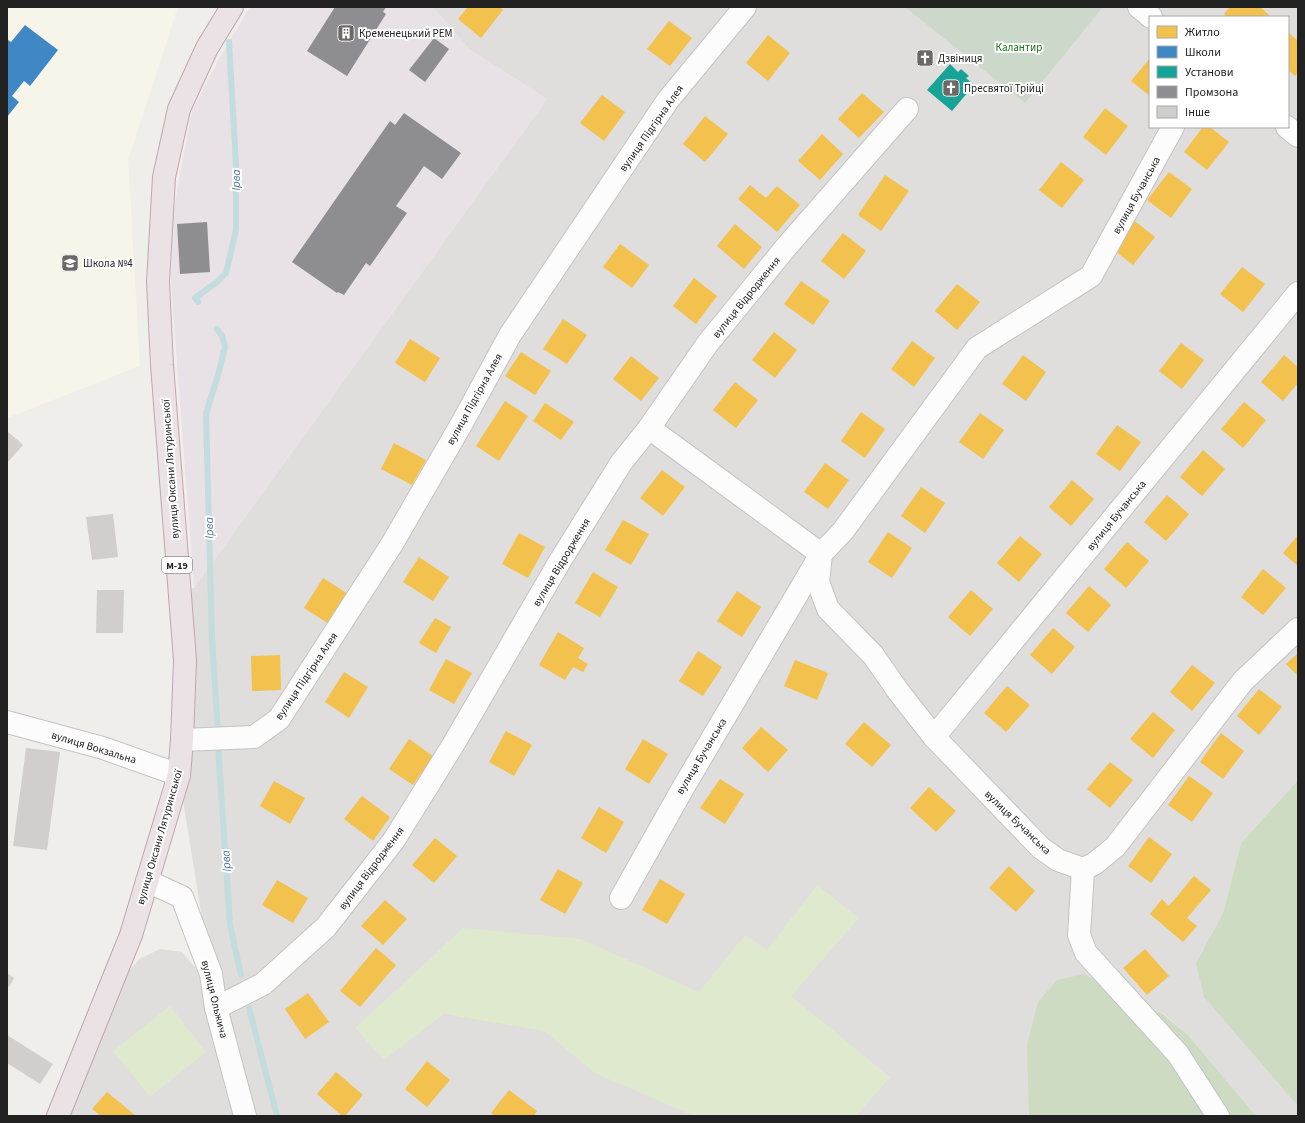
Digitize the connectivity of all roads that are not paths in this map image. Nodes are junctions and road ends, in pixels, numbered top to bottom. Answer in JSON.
{"nodes":[{"id":1,"x":232,"y":7,"type":"edge"},
{"id":2,"x":745,"y":7,"type":"edge"},
{"id":3,"x":1139,"y":7,"type":"edge"},
{"id":4,"x":1150,"y":16,"type":"edge"},
{"id":5,"x":907,"y":109,"type":"dead end"},
{"id":6,"x":1172,"y":128,"type":"edge"},
{"id":7,"x":1288,"y":128,"type":"edge"},
{"id":8,"x":1298,"y":136,"type":"edge"},
{"id":9,"x":1298,"y":293,"type":"edge"},
{"id":10,"x":649,"y":428,"type":"junction"},
{"id":11,"x":821,"y":554,"type":"junction"},
{"id":12,"x":1298,"y":629,"type":"edge"},
{"id":13,"x":7,"y":722,"type":"edge"},
{"id":14,"x":934,"y":738,"type":"junction"},
{"id":15,"x":182,"y":740,"type":"junction"},
{"id":16,"x":179,"y":775,"type":"junction"},
{"id":17,"x":1083,"y":869,"type":"junction"},
{"id":18,"x":147,"y":881,"type":"junction"},
{"id":19,"x":621,"y":898,"type":"dead end"},
{"id":20,"x":216,"y":1008,"type":"junction"},
{"id":21,"x":58,"y":1116,"type":"edge"},
{"id":22,"x":245,"y":1116,"type":"edge"},
{"id":23,"x":1218,"y":1116,"type":"edge"}],
"edges":[{"from":1,"to":15,"type":"highway","name":"вулиця Оксани Лятуринської","number":"М-19"},
{"from":2,"to":15,"type":"street","name":"вулиця Підгірна Алея"},
{"from":3,"to":4,"type":"street"},
{"from":5,"to":10,"type":"street","name":"вулиця Відродження"},
{"from":6,"to":11,"type":"street","name":"вулиця Бучанська"},
{"from":7,"to":8,"type":"street"},
{"from":9,"to":14,"type":"street","name":"вулиця Бучанська"},
{"from":10,"to":11,"type":"street"},
{"from":10,"to":20,"type":"street","name":"вулиця Відродження"},
{"from":11,"to":14,"type":"street","name":"вулиця Бучанська"},
{"from":11,"to":19,"type":"street","name":"вулиця Бучанська"},
{"from":12,"to":17,"type":"street"},
{"from":13,"to":16,"type":"street","name":"вулиця Вокзальна"},
{"from":14,"to":17,"type":"street","name":"вулиця Бучанська"},
{"from":15,"to":16,"type":"highway","name":"вулиця Оксани Лятуринської","number":"М-19"},
{"from":16,"to":18,"type":"highway","name":"вулиця Оксани Лятуринської","number":"М-19"},
{"from":17,"to":23,"type":"street"},
{"from":18,"to":20,"type":"street","name":"вулиця Ольжича"},
{"from":18,"to":21,"type":"highway","name":"вулиця Оксани Лятуринської","number":"М-19"},
{"from":20,"to":22,"type":"street","name":"вулиця Ольжича"}]}
